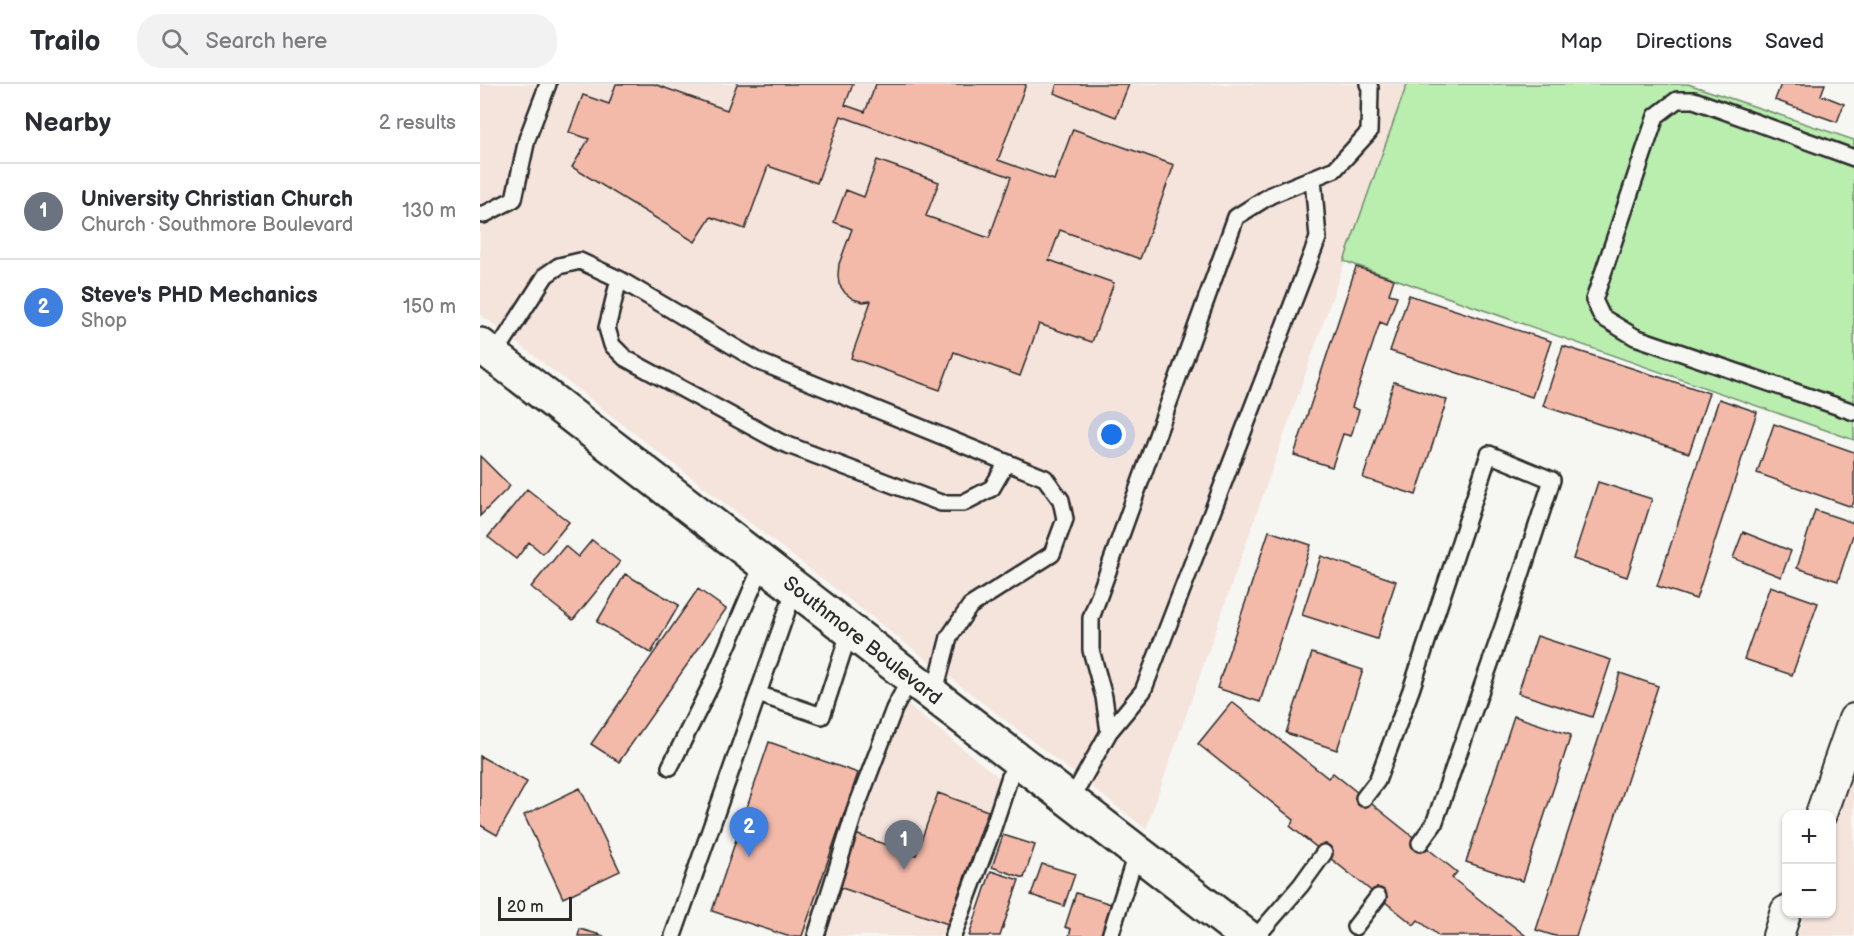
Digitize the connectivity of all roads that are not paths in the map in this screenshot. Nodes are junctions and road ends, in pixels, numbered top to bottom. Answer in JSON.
{"nodes":[{"id":1,"x":548,"y":84,"type":"edge"},
{"id":2,"x":1368,"y":84,"type":"edge"},
{"id":3,"x":1854,"y":158,"type":"edge"},
{"id":4,"x":1313,"y":178,"type":"junction"},
{"id":5,"x":480,"y":214,"type":"edge"},
{"id":6,"x":620,"y":279,"type":"junction"},
{"id":7,"x":487,"y":350,"type":"edge"},
{"id":8,"x":1854,"y":412,"type":"edge"},
{"id":9,"x":1006,"y":464,"type":"junction"},
{"id":10,"x":763,"y":563,"type":"junction"},
{"id":11,"x":795,"y":588,"type":"junction"},
{"id":12,"x":850,"y":630,"type":"junction"},
{"id":13,"x":922,"y":686,"type":"junction"},
{"id":14,"x":758,"y":694,"type":"junction"},
{"id":15,"x":1854,"y":719,"type":"edge"},
{"id":16,"x":1109,"y":732,"type":"junction"},
{"id":17,"x":1016,"y":758,"type":"junction"},
{"id":18,"x":670,"y":767,"type":"dead end"},
{"id":19,"x":1364,"y":798,"type":"dead end"},
{"id":20,"x":1071,"y":800,"type":"junction"},
{"id":21,"x":1822,"y":810,"type":"edge"},
{"id":22,"x":1420,"y":843,"type":"dead end"},
{"id":23,"x":1137,"y":851,"type":"junction"},
{"id":24,"x":1324,"y":853,"type":"dead end"},
{"id":25,"x":1375,"y":900,"type":"dead end"},
{"id":26,"x":1784,"y":918,"type":"edge"},
{"id":27,"x":1355,"y":927,"type":"dead end"},
{"id":28,"x":673,"y":936,"type":"edge"},
{"id":29,"x":816,"y":936,"type":"edge"},
{"id":30,"x":953,"y":936,"type":"edge"},
{"id":31,"x":1110,"y":936,"type":"edge"},
{"id":32,"x":1246,"y":936,"type":"edge"},
{"id":33,"x":1257,"y":936,"type":"edge"},
{"id":34,"x":1778,"y":936,"type":"edge"}],
"edges":[{"from":1,"to":5,"type":"lane"},
{"from":2,"to":4,"type":"lane"},
{"from":3,"to":8,"type":"lane"},
{"from":4,"to":16,"type":"lane"},
{"from":4,"to":16,"type":"lane"},
{"from":6,"to":7,"type":"lane"},
{"from":6,"to":9,"type":"lane"},
{"from":6,"to":9,"type":"lane"},
{"from":7,"to":10,"type":"street","name":"Southmore Boulevard"},
{"from":9,"to":13,"type":"lane"},
{"from":10,"to":11,"type":"street","name":"Southmore Boulevard"},
{"from":10,"to":18,"type":"lane"},
{"from":11,"to":12,"type":"street","name":"Southmore Boulevard"},
{"from":11,"to":14,"type":"lane"},
{"from":12,"to":13,"type":"street","name":"Southmore Boulevard"},
{"from":12,"to":14,"type":"lane"},
{"from":13,"to":17,"type":"street","name":"Southmore Boulevard"},
{"from":13,"to":29,"type":"lane"},
{"from":14,"to":28,"type":"lane"},
{"from":15,"to":21,"type":"street"},
{"from":16,"to":20,"type":"lane"},
{"from":17,"to":20,"type":"street","name":"Southmore Boulevard"},
{"from":17,"to":30,"type":"lane"},
{"from":19,"to":22,"type":"lane"},
{"from":20,"to":23,"type":"street","name":"Southmore Boulevard"},
{"from":23,"to":31,"type":"lane"},
{"from":23,"to":32,"type":"street","name":"Southmore Boulevard"},
{"from":24,"to":33,"type":"lane"},
{"from":25,"to":27,"type":"lane"},
{"from":26,"to":34,"type":"street"}]}
